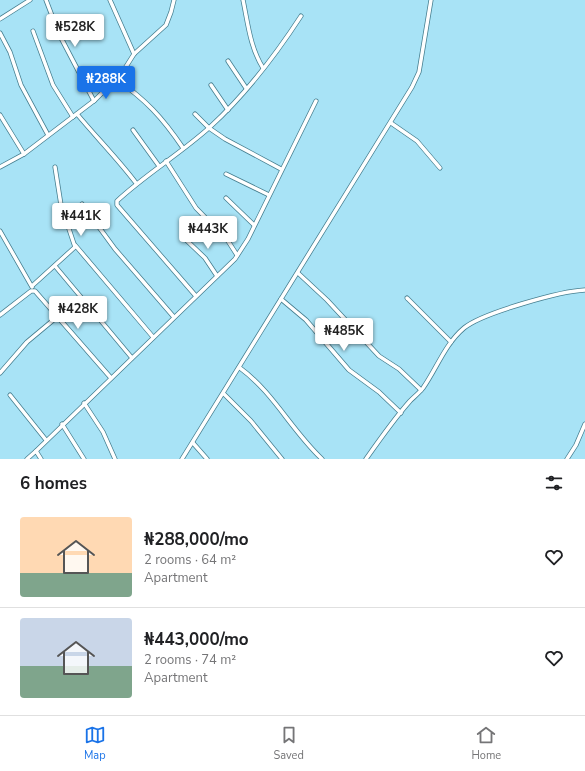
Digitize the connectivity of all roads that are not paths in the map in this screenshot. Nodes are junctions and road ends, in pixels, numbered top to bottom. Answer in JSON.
{"nodes":[{"id":1,"x":30,"y":0,"type":"edge"},
{"id":2,"x":46,"y":0,"type":"edge"},
{"id":3,"x":110,"y":0,"type":"edge"},
{"id":4,"x":174,"y":0,"type":"edge"},
{"id":5,"x":243,"y":0,"type":"edge"},
{"id":6,"x":430,"y":0,"type":"edge"},
{"id":7,"x":301,"y":16,"type":"dead end"},
{"id":8,"x":0,"y":19,"type":"edge"},
{"id":9,"x":33,"y":31,"type":"dead end"},
{"id":10,"x":0,"y":33,"type":"edge"},
{"id":11,"x":134,"y":54,"type":"junction"},
{"id":12,"x":228,"y":61,"type":"dead end"},
{"id":13,"x":263,"y":68,"type":"junction"},
{"id":14,"x":116,"y":79,"type":"junction"},
{"id":15,"x":211,"y":85,"type":"dead end"},
{"id":16,"x":246,"y":88,"type":"junction"},
{"id":17,"x":94,"y":101,"type":"junction"},
{"id":18,"x":316,"y":101,"type":"dead end"},
{"id":19,"x":228,"y":110,"type":"junction"},
{"id":20,"x":76,"y":114,"type":"junction"},
{"id":21,"x":195,"y":114,"type":"dead end"},
{"id":22,"x":0,"y":115,"type":"edge"},
{"id":23,"x":73,"y":117,"type":"junction"},
{"id":24,"x":391,"y":123,"type":"junction"},
{"id":25,"x":209,"y":128,"type":"junction"},
{"id":26,"x":133,"y":130,"type":"dead end"},
{"id":27,"x":48,"y":135,"type":"junction"},
{"id":28,"x":183,"y":148,"type":"junction"},
{"id":29,"x":24,"y":154,"type":"junction"},
{"id":30,"x":166,"y":161,"type":"junction"},
{"id":31,"x":159,"y":166,"type":"junction"},
{"id":32,"x":0,"y":167,"type":"edge"},
{"id":33,"x":55,"y":167,"type":"dead end"},
{"id":34,"x":440,"y":168,"type":"dead end"},
{"id":35,"x":281,"y":169,"type":"junction"},
{"id":36,"x":226,"y":174,"type":"dead end"},
{"id":37,"x":136,"y":183,"type":"junction"},
{"id":38,"x":269,"y":195,"type":"junction"},
{"id":39,"x":226,"y":198,"type":"dead end"},
{"id":40,"x":82,"y":204,"type":"dead end"},
{"id":41,"x":254,"y":225,"type":"junction"},
{"id":42,"x":0,"y":231,"type":"edge"},
{"id":43,"x":183,"y":237,"type":"dead end"},
{"id":44,"x":75,"y":245,"type":"junction"},
{"id":45,"x":237,"y":255,"type":"junction"},
{"id":46,"x":54,"y":266,"type":"junction"},
{"id":47,"x":298,"y":273,"type":"junction"},
{"id":48,"x":217,"y":276,"type":"junction"},
{"id":49,"x":33,"y":288,"type":"junction"},
{"id":50,"x":585,"y":290,"type":"edge"},
{"id":51,"x":195,"y":295,"type":"junction"},
{"id":52,"x":407,"y":298,"type":"dead end"},
{"id":53,"x":281,"y":300,"type":"junction"},
{"id":54,"x":0,"y":315,"type":"edge"},
{"id":55,"x":173,"y":316,"type":"junction"},
{"id":56,"x":57,"y":317,"type":"junction"},
{"id":57,"x":153,"y":337,"type":"junction"},
{"id":58,"x":451,"y":342,"type":"junction"},
{"id":59,"x":132,"y":358,"type":"junction"},
{"id":60,"x":240,"y":368,"type":"junction"},
{"id":61,"x":0,"y":373,"type":"edge"},
{"id":62,"x":111,"y":378,"type":"junction"},
{"id":63,"x":421,"y":390,"type":"junction"},
{"id":64,"x":224,"y":394,"type":"junction"},
{"id":65,"x":10,"y":395,"type":"dead end"},
{"id":66,"x":84,"y":403,"type":"junction"},
{"id":67,"x":401,"y":413,"type":"junction"},
{"id":68,"x":62,"y":424,"type":"junction"},
{"id":69,"x":585,"y":424,"type":"edge"},
{"id":70,"x":580,"y":436,"type":"junction"},
{"id":71,"x":46,"y":440,"type":"junction"},
{"id":72,"x":585,"y":440,"type":"edge"},
{"id":73,"x":192,"y":443,"type":"junction"},
{"id":74,"x":36,"y":451,"type":"junction"},
{"id":75,"x":28,"y":459,"type":"edge"},
{"id":76,"x":41,"y":459,"type":"edge"},
{"id":77,"x":84,"y":459,"type":"edge"},
{"id":78,"x":115,"y":459,"type":"edge"},
{"id":79,"x":182,"y":459,"type":"edge"},
{"id":80,"x":207,"y":459,"type":"edge"},
{"id":81,"x":282,"y":459,"type":"edge"},
{"id":82,"x":322,"y":459,"type":"edge"},
{"id":83,"x":366,"y":459,"type":"edge"},
{"id":84,"x":567,"y":459,"type":"edge"}],
"edges":[{"from":1,"to":8,"type":"street"},
{"from":2,"to":17,"type":"street"},
{"from":3,"to":11,"type":"street"},
{"from":4,"to":11,"type":"street"},
{"from":5,"to":13,"type":"street"},
{"from":6,"to":24,"type":"street"},
{"from":7,"to":13,"type":"street"},
{"from":9,"to":23,"type":"street"},
{"from":10,"to":27,"type":"street"},
{"from":11,"to":14,"type":"street"},
{"from":12,"to":16,"type":"street"},
{"from":13,"to":16,"type":"street"},
{"from":14,"to":17,"type":"street"},
{"from":14,"to":28,"type":"street"},
{"from":15,"to":19,"type":"street"},
{"from":16,"to":19,"type":"street"},
{"from":17,"to":20,"type":"street"},
{"from":18,"to":35,"type":"street"},
{"from":19,"to":25,"type":"street"},
{"from":20,"to":23,"type":"street"},
{"from":20,"to":37,"type":"street"},
{"from":21,"to":25,"type":"street"},
{"from":22,"to":29,"type":"street"},
{"from":23,"to":27,"type":"street"},
{"from":24,"to":34,"type":"street"},
{"from":24,"to":47,"type":"street"},
{"from":25,"to":28,"type":"street"},
{"from":25,"to":35,"type":"street"},
{"from":26,"to":31,"type":"street"},
{"from":27,"to":29,"type":"street"},
{"from":28,"to":30,"type":"street"},
{"from":29,"to":32,"type":"street"},
{"from":30,"to":31,"type":"street"},
{"from":30,"to":45,"type":"street"},
{"from":31,"to":37,"type":"street"},
{"from":33,"to":44,"type":"street"},
{"from":35,"to":38,"type":"street"},
{"from":36,"to":38,"type":"street"},
{"from":37,"to":51,"type":"street"},
{"from":38,"to":41,"type":"street"},
{"from":39,"to":41,"type":"street"},
{"from":40,"to":55,"type":"street"},
{"from":41,"to":45,"type":"street"},
{"from":42,"to":49,"type":"street"},
{"from":43,"to":48,"type":"street"},
{"from":44,"to":46,"type":"street"},
{"from":44,"to":57,"type":"street"},
{"from":45,"to":48,"type":"street"},
{"from":46,"to":49,"type":"street"},
{"from":46,"to":59,"type":"street"},
{"from":47,"to":53,"type":"street"},
{"from":47,"to":63,"type":"street"},
{"from":48,"to":51,"type":"street"},
{"from":49,"to":54,"type":"street"},
{"from":49,"to":56,"type":"street"},
{"from":50,"to":58,"type":"street"},
{"from":51,"to":55,"type":"street"},
{"from":52,"to":58,"type":"street"},
{"from":53,"to":60,"type":"street"},
{"from":53,"to":67,"type":"street"},
{"from":55,"to":57,"type":"street"},
{"from":56,"to":61,"type":"street"},
{"from":56,"to":62,"type":"street"},
{"from":57,"to":59,"type":"street"},
{"from":58,"to":63,"type":"street"},
{"from":59,"to":62,"type":"street"},
{"from":60,"to":64,"type":"street"},
{"from":60,"to":82,"type":"street"},
{"from":62,"to":66,"type":"street"},
{"from":63,"to":67,"type":"street"},
{"from":64,"to":73,"type":"street"},
{"from":64,"to":81,"type":"street"},
{"from":65,"to":71,"type":"street"},
{"from":66,"to":68,"type":"street"},
{"from":66,"to":78,"type":"street"},
{"from":67,"to":83,"type":"street"},
{"from":68,"to":71,"type":"street"},
{"from":68,"to":77,"type":"street"},
{"from":69,"to":70,"type":"street"},
{"from":70,"to":72,"type":"street"},
{"from":70,"to":84,"type":"street"},
{"from":71,"to":74,"type":"street"},
{"from":73,"to":79,"type":"street"},
{"from":73,"to":80,"type":"street"},
{"from":74,"to":75,"type":"street"},
{"from":74,"to":76,"type":"street"}]}
